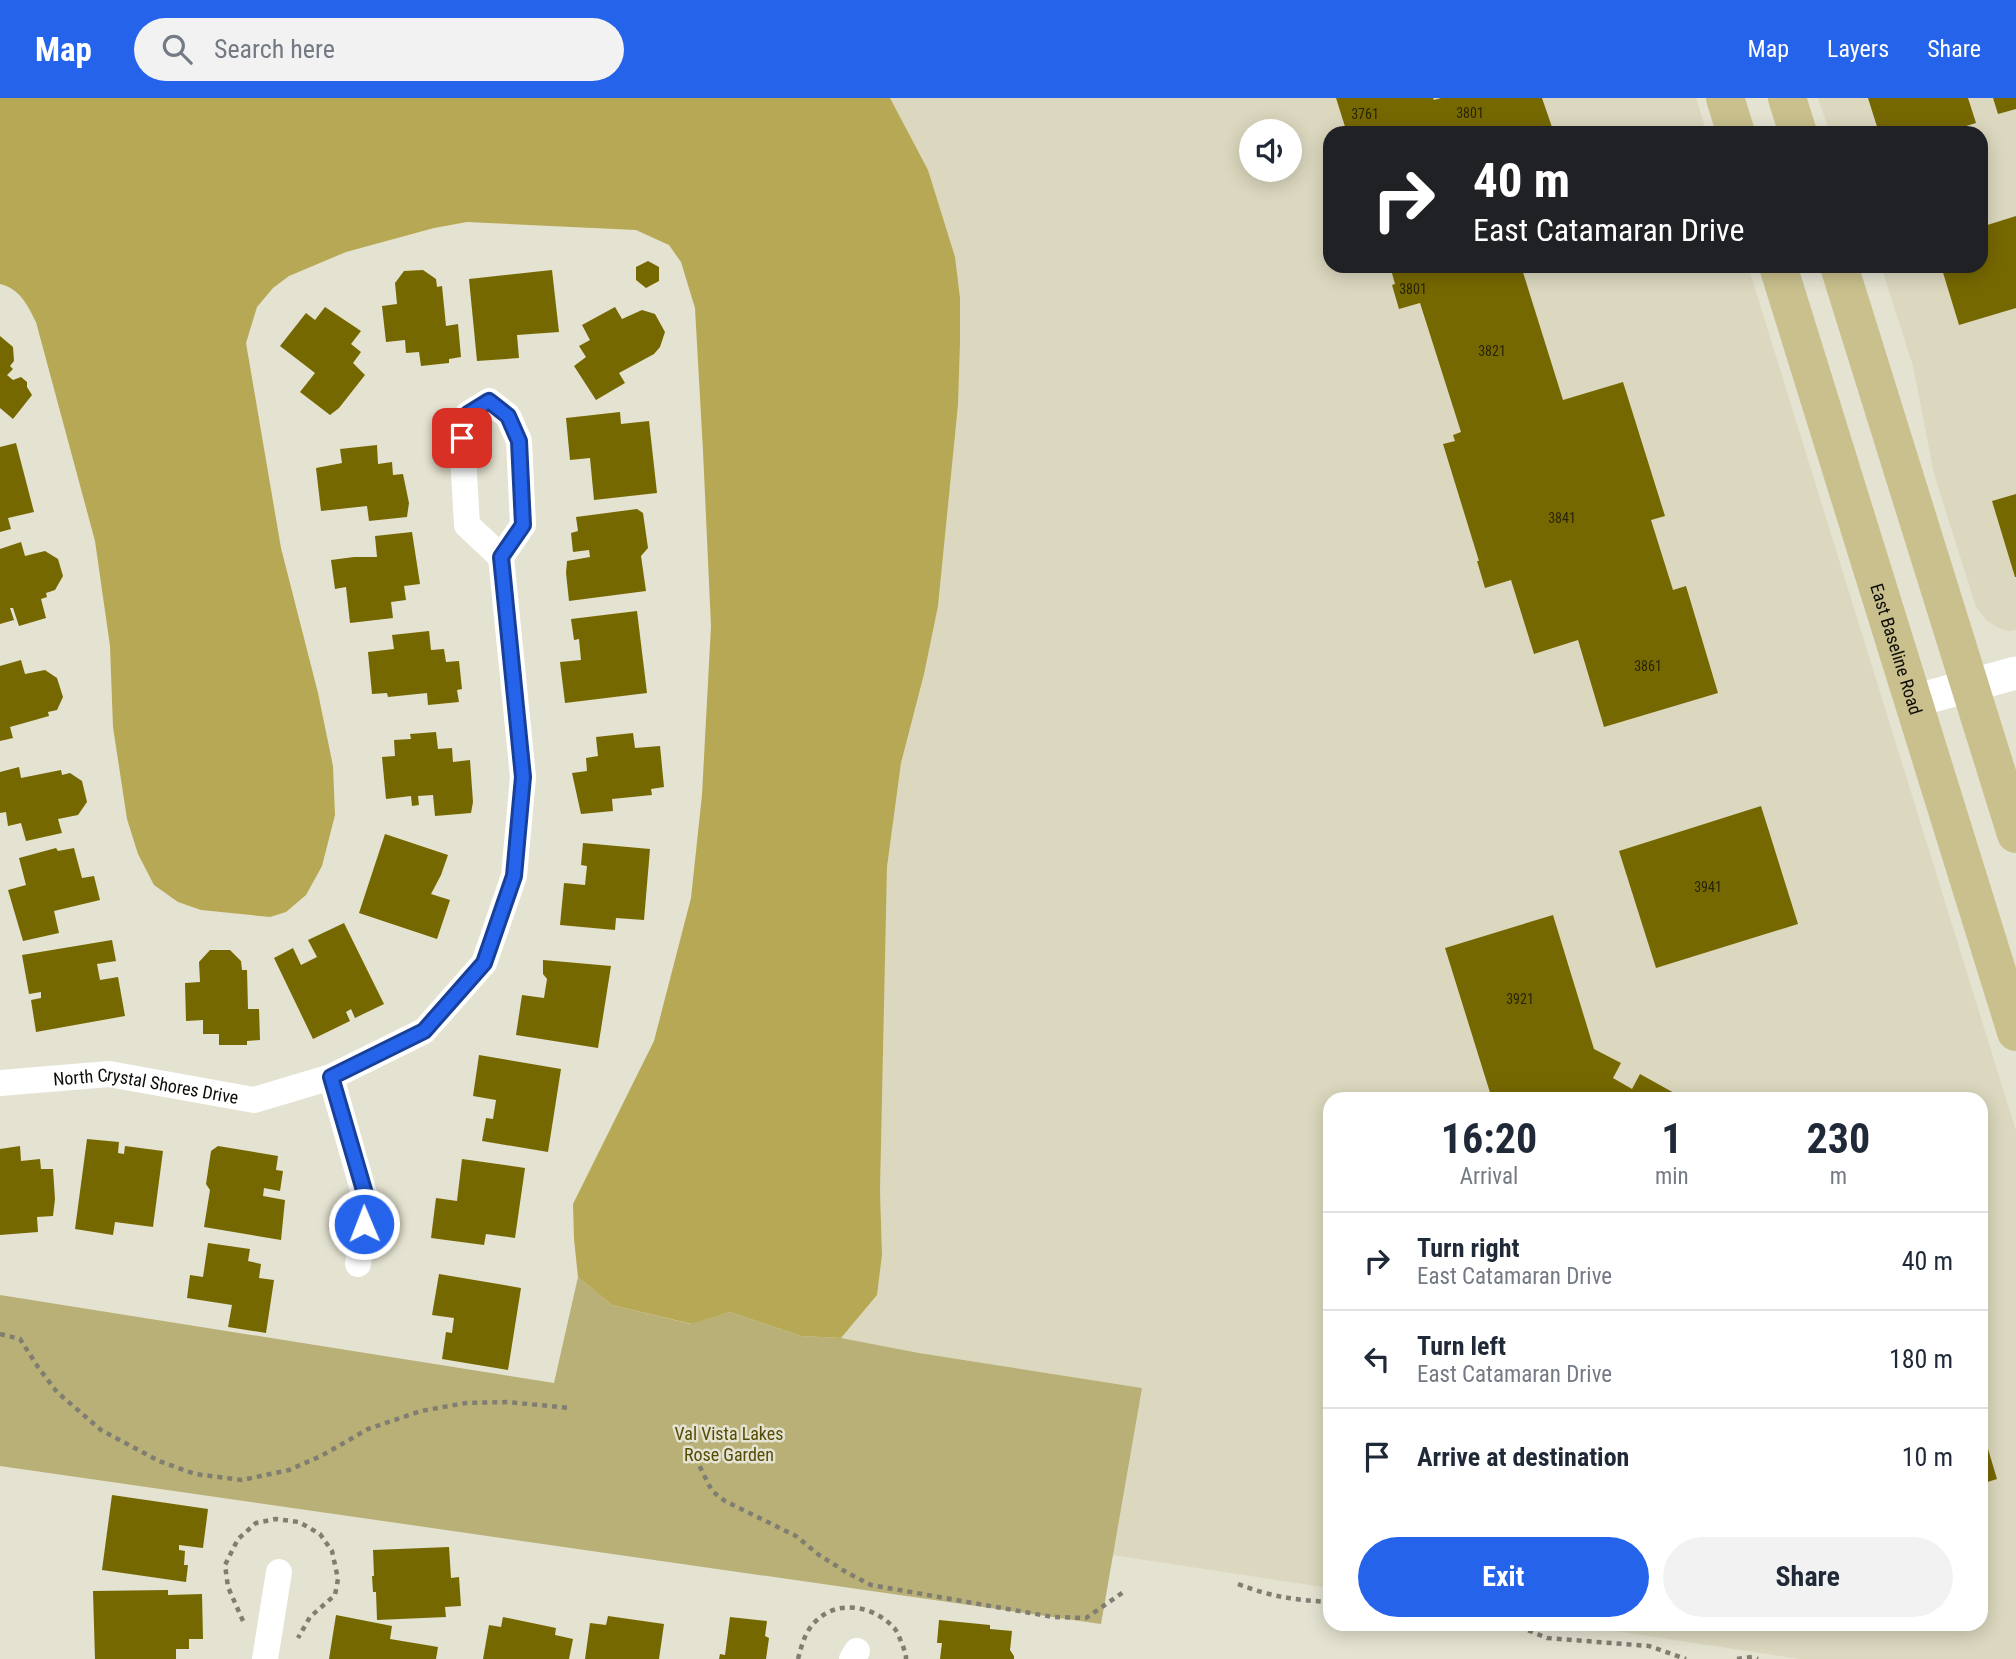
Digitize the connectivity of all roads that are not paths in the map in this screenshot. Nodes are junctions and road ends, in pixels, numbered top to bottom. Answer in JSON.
{"nodes":[{"id":1,"x":1725,"y":98,"type":"edge"},
{"id":2,"x":1787,"y":98,"type":"edge"},
{"id":3,"x":1734,"y":126,"type":"edge"},
{"id":4,"x":1796,"y":126,"type":"edge"},
{"id":5,"x":1780,"y":273,"type":"edge"},
{"id":6,"x":1841,"y":273,"type":"edge"},
{"id":7,"x":501,"y":557,"type":"junction"},
{"id":8,"x":2016,"y":673,"type":"edge"},
{"id":9,"x":1970,"y":686,"type":"junction"},
{"id":10,"x":1914,"y":701,"type":"junction"},
{"id":11,"x":2016,"y":834,"type":"edge"},
{"id":12,"x":2016,"y":1031,"type":"edge"},
{"id":13,"x":331,"y":1077,"type":"junction"},
{"id":14,"x":0,"y":1083,"type":"edge"},
{"id":15,"x":358,"y":1264,"type":"dead end"},
{"id":16,"x":279,"y":1572,"type":"dead end"},
{"id":17,"x":265,"y":1659,"type":"edge"}],
"edges":[{"from":1,"to":3,"type":"main road"},
{"from":2,"to":4,"type":"main road"},
{"from":5,"to":10,"type":"main road","name":"East Baseline Road"},
{"from":6,"to":9,"type":"main road"},
{"from":7,"to":7,"type":"street"},
{"from":7,"to":13,"type":"street","name":"North Crystal Shores Drive"},
{"from":8,"to":9,"type":"street"},
{"from":9,"to":10,"type":"street"},
{"from":9,"to":11,"type":"main road"},
{"from":10,"to":12,"type":"main road","name":"East Baseline Road"},
{"from":13,"to":14,"type":"street","name":"North Crystal Shores Drive"},
{"from":13,"to":15,"type":"street"},
{"from":16,"to":17,"type":"street"}]}
